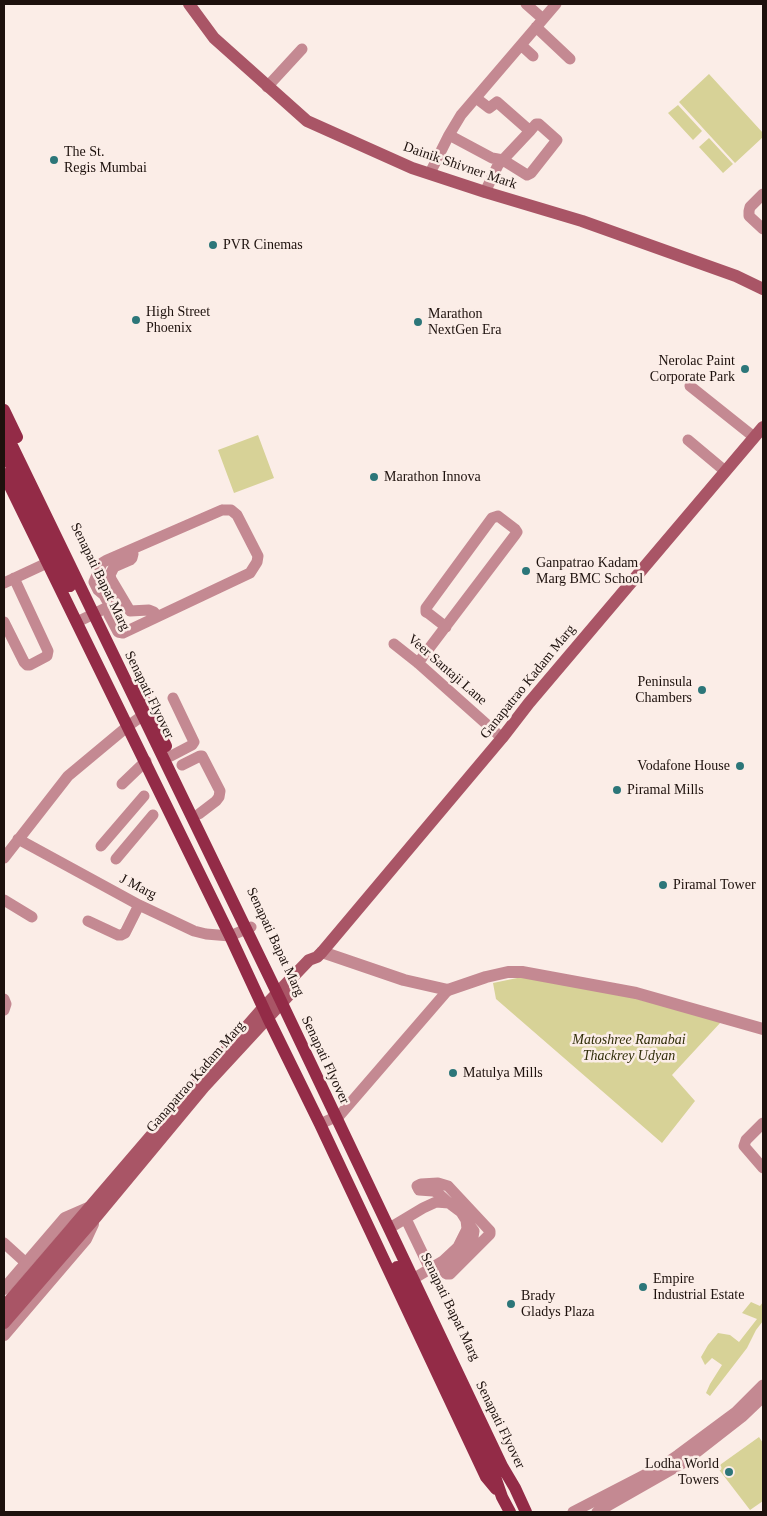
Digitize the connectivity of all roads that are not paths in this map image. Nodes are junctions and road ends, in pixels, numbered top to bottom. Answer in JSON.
{"nodes":[{"id":1,"x":189,"y":4,"type":"edge"},
{"id":2,"x":526,"y":4,"type":"edge"},
{"id":3,"x":545,"y":13,"type":"edge"},
{"id":4,"x":521,"y":45,"type":"junction"},
{"id":5,"x":302,"y":49,"type":"dead end"},
{"id":6,"x":533,"y":56,"type":"dead end"},
{"id":7,"x":570,"y":59,"type":"dead end"},
{"id":8,"x":267,"y":87,"type":"junction"},
{"id":9,"x":476,"y":98,"type":"junction"},
{"id":10,"x":530,"y":130,"type":"junction"},
{"id":11,"x":449,"y":135,"type":"junction"},
{"id":12,"x":503,"y":160,"type":"junction"},
{"id":13,"x":430,"y":173,"type":"junction"},
{"id":14,"x":485,"y":192,"type":"junction"},
{"id":15,"x":763,"y":194,"type":"edge"},
{"id":16,"x":763,"y":229,"type":"edge"},
{"id":17,"x":763,"y":289,"type":"edge"},
{"id":18,"x":690,"y":386,"type":"dead end"},
{"id":19,"x":4,"y":410,"type":"edge"},
{"id":20,"x":763,"y":427,"type":"edge"},
{"id":21,"x":4,"y":430,"type":"edge"},
{"id":22,"x":754,"y":437,"type":"junction"},
{"id":23,"x":688,"y":440,"type":"dead end"},
{"id":24,"x":4,"y":451,"type":"edge"},
{"id":25,"x":725,"y":471,"type":"junction"},
{"id":26,"x":4,"y":474,"type":"edge"},
{"id":27,"x":69,"y":547,"type":"junction"},
{"id":28,"x":131,"y":550,"type":"junction"},
{"id":29,"x":46,"y":560,"type":"junction"},
{"id":30,"x":9,"y":580,"type":"edge"},
{"id":31,"x":102,"y":603,"type":"junction"},
{"id":32,"x":157,"y":617,"type":"junction"},
{"id":33,"x":4,"y":622,"type":"edge"},
{"id":34,"x":77,"y":622,"type":"junction"},
{"id":35,"x":446,"y":627,"type":"junction"},
{"id":36,"x":394,"y":644,"type":"dead end"},
{"id":37,"x":418,"y":663,"type":"junction"},
{"id":38,"x":173,"y":698,"type":"dead end"},
{"id":39,"x":150,"y":710,"type":"junction"},
{"id":40,"x":128,"y":726,"type":"junction"},
{"id":41,"x":502,"y":738,"type":"junction"},
{"id":42,"x":146,"y":762,"type":"junction"},
{"id":43,"x":178,"y":762,"type":"junction"},
{"id":44,"x":122,"y":784,"type":"dead end"},
{"id":45,"x":144,"y":796,"type":"dead end"},
{"id":46,"x":199,"y":814,"type":"junction"},
{"id":47,"x":153,"y":815,"type":"dead end"},
{"id":48,"x":18,"y":839,"type":"junction"},
{"id":49,"x":101,"y":846,"type":"dead end"},
{"id":50,"x":4,"y":858,"type":"edge"},
{"id":51,"x":116,"y":859,"type":"dead end"},
{"id":52,"x":4,"y":900,"type":"edge"},
{"id":53,"x":138,"y":905,"type":"junction"},
{"id":54,"x":32,"y":917,"type":"dead end"},
{"id":55,"x":88,"y":921,"type":"dead end"},
{"id":56,"x":251,"y":927,"type":"junction"},
{"id":57,"x":230,"y":936,"type":"junction"},
{"id":58,"x":319,"y":955,"type":"junction"},
{"id":59,"x":448,"y":990,"type":"junction"},
{"id":60,"x":282,"y":995,"type":"junction"},
{"id":61,"x":4,"y":999,"type":"edge"},
{"id":62,"x":4,"y":1010,"type":"edge"},
{"id":63,"x":265,"y":1013,"type":"junction"},
{"id":64,"x":763,"y":1029,"type":"edge"},
{"id":65,"x":340,"y":1115,"type":"junction"},
{"id":66,"x":763,"y":1123,"type":"edge"},
{"id":67,"x":320,"y":1124,"type":"junction"},
{"id":68,"x":763,"y":1168,"type":"edge"},
{"id":69,"x":449,"y":1204,"type":"junction"},
{"id":70,"x":96,"y":1208,"type":"junction"},
{"id":71,"x":406,"y":1219,"type":"junction"},
{"id":72,"x":466,"y":1220,"type":"junction"},
{"id":73,"x":82,"y":1224,"type":"junction"},
{"id":74,"x":393,"y":1226,"type":"junction"},
{"id":75,"x":4,"y":1243,"type":"edge"},
{"id":76,"x":26,"y":1262,"type":"junction"},
{"id":77,"x":430,"y":1269,"type":"junction"},
{"id":78,"x":418,"y":1276,"type":"junction"},
{"id":79,"x":4,"y":1289,"type":"edge"},
{"id":80,"x":4,"y":1307,"type":"edge"},
{"id":81,"x":4,"y":1323,"type":"edge"},
{"id":82,"x":4,"y":1335,"type":"edge"},
{"id":83,"x":452,"y":1371,"type":"junction"},
{"id":84,"x":763,"y":1385,"type":"edge"},
{"id":85,"x":763,"y":1397,"type":"edge"},
{"id":86,"x":665,"y":1469,"type":"junction"},
{"id":87,"x":515,"y":1488,"type":"junction"},
{"id":88,"x":502,"y":1497,"type":"junction"},
{"id":89,"x":510,"y":1512,"type":"edge"},
{"id":90,"x":526,"y":1512,"type":"edge"},
{"id":91,"x":573,"y":1512,"type":"edge"},
{"id":92,"x":597,"y":1512,"type":"edge"}],
"edges":[{"from":1,"to":8,"type":"main road","name":"Dainik Shivner Mark"},
{"from":2,"to":3,"type":"street"},
{"from":3,"to":4,"type":"street"},
{"from":3,"to":7,"type":"street"},
{"from":4,"to":6,"type":"street"},
{"from":4,"to":9,"type":"street"},
{"from":5,"to":8,"type":"street"},
{"from":8,"to":13,"type":"main road","name":"Dainik Shivner Mark"},
{"from":9,"to":10,"type":"street"},
{"from":9,"to":11,"type":"street"},
{"from":10,"to":12,"type":"street"},
{"from":10,"to":12,"type":"street"},
{"from":11,"to":12,"type":"street"},
{"from":11,"to":13,"type":"street"},
{"from":12,"to":14,"type":"street"},
{"from":13,"to":14,"type":"main road","name":"Dainik Shivner Mark"},
{"from":14,"to":17,"type":"main road","name":"Dainik Shivner Mark"},
{"from":15,"to":16,"type":"street"},
{"from":18,"to":22,"type":"street"},
{"from":19,"to":27,"type":"main road","name":"Senapati Bapat Marg"},
{"from":20,"to":22,"type":"main road","name":"Ganapatrao Kadam Marg"},
{"from":21,"to":83,"type":"main road","name":"Senapati Flyover"},
{"from":22,"to":25,"type":"main road","name":"Ganapatrao Kadam Marg"},
{"from":23,"to":25,"type":"street"},
{"from":24,"to":83,"type":"main road","name":"Senapati Flyover"},
{"from":25,"to":41,"type":"main road","name":"Ganapatrao Kadam Marg"},
{"from":26,"to":29,"type":"main road"},
{"from":27,"to":29,"type":"main road"},
{"from":27,"to":31,"type":"main road","name":"Senapati Bapat Marg"},
{"from":28,"to":31,"type":"street"},
{"from":28,"to":32,"type":"street"},
{"from":28,"to":32,"type":"street"},
{"from":29,"to":30,"type":"street"},
{"from":29,"to":34,"type":"main road"},
{"from":30,"to":33,"type":"street"},
{"from":31,"to":32,"type":"street"},
{"from":31,"to":34,"type":"street"},
{"from":31,"to":39,"type":"main road","name":"Senapati Bapat Marg"},
{"from":34,"to":40,"type":"main road"},
{"from":35,"to":35,"type":"street"},
{"from":35,"to":37,"type":"street"},
{"from":36,"to":37,"type":"street","name":"Veer Santaji Lane"},
{"from":37,"to":41,"type":"street","name":"Veer Santaji Lane"},
{"from":38,"to":43,"type":"street"},
{"from":39,"to":40,"type":"street"},
{"from":39,"to":43,"type":"main road","name":"Senapati Bapat Marg"},
{"from":40,"to":42,"type":"main road"},
{"from":40,"to":48,"type":"street"},
{"from":41,"to":58,"type":"main road","name":"Ganapatrao Kadam Marg"},
{"from":42,"to":44,"type":"street"},
{"from":42,"to":57,"type":"main road"},
{"from":43,"to":46,"type":"main road","name":"Senapati Bapat Marg"},
{"from":43,"to":46,"type":"street"},
{"from":45,"to":49,"type":"street"},
{"from":46,"to":56,"type":"main road","name":"Senapati Bapat Marg"},
{"from":47,"to":51,"type":"street"},
{"from":48,"to":50,"type":"street"},
{"from":48,"to":53,"type":"street","name":"J Marg"},
{"from":52,"to":54,"type":"street"},
{"from":53,"to":55,"type":"street"},
{"from":53,"to":57,"type":"street","name":"J Marg"},
{"from":56,"to":57,"type":"street","name":"J Marg"},
{"from":56,"to":60,"type":"main road","name":"Senapati Bapat Marg"},
{"from":57,"to":63,"type":"main road"},
{"from":58,"to":59,"type":"street"},
{"from":58,"to":60,"type":"main road","name":"Ganapatrao Kadam Marg"},
{"from":59,"to":64,"type":"street"},
{"from":59,"to":65,"type":"street"},
{"from":60,"to":63,"type":"main road","name":"Ganapatrao Kadam Marg"},
{"from":60,"to":65,"type":"main road","name":"Senapati Bapat Marg"},
{"from":61,"to":62,"type":"street"},
{"from":63,"to":67,"type":"main road"},
{"from":63,"to":70,"type":"main road","name":"Ganapatrao Kadam Marg"},
{"from":65,"to":67,"type":"street"},
{"from":65,"to":74,"type":"main road","name":"Senapati Bapat Marg"},
{"from":66,"to":68,"type":"street"},
{"from":67,"to":88,"type":"main road"},
{"from":69,"to":71,"type":"street"},
{"from":69,"to":72,"type":"street"},
{"from":69,"to":72,"type":"street"},
{"from":70,"to":73,"type":"main road","name":"Ganapatrao Kadam Marg"},
{"from":70,"to":76,"type":"street"},
{"from":70,"to":82,"type":"street"},
{"from":71,"to":74,"type":"street"},
{"from":71,"to":77,"type":"street"},
{"from":72,"to":77,"type":"street"},
{"from":73,"to":80,"type":"main road"},
{"from":73,"to":81,"type":"main road"},
{"from":74,"to":78,"type":"main road","name":"Senapati Bapat Marg"},
{"from":75,"to":76,"type":"street"},
{"from":76,"to":79,"type":"street"},
{"from":77,"to":78,"type":"street"},
{"from":78,"to":87,"type":"main road","name":"Senapati Bapat Marg"},
{"from":83,"to":87,"type":"main road","name":"Senapati Flyover"},
{"from":83,"to":88,"type":"main road","name":"Senapati Flyover"},
{"from":84,"to":86,"type":"street"},
{"from":85,"to":86,"type":"street"},
{"from":86,"to":91,"type":"street"},
{"from":86,"to":92,"type":"street"},
{"from":87,"to":90,"type":"main road"},
{"from":88,"to":89,"type":"main road"}]}
